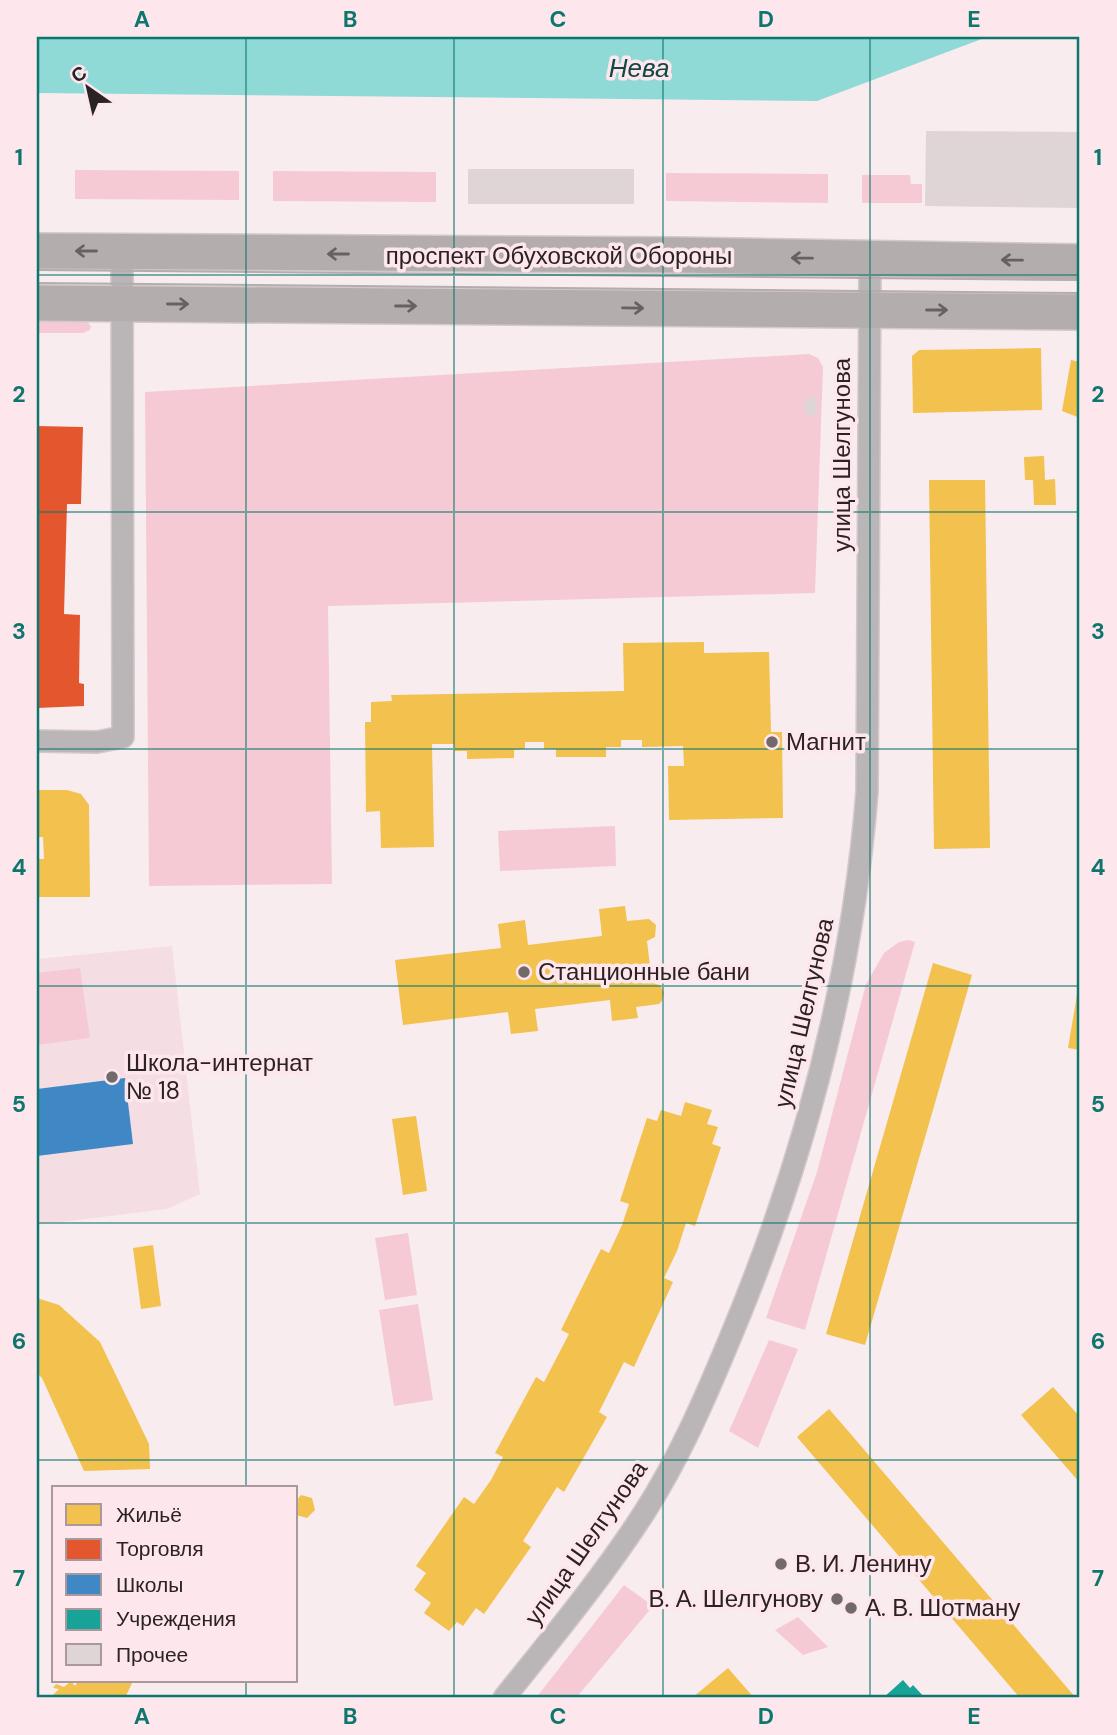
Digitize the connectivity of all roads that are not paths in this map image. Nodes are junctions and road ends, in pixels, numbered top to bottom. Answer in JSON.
{"nodes":[{"id":1,"x":37,"y":251,"type":"edge"},
{"id":2,"x":122,"y":252,"type":"junction"},
{"id":3,"x":870,"y":260,"type":"junction"},
{"id":4,"x":1080,"y":262,"type":"edge"},
{"id":5,"x":37,"y":303,"type":"edge"},
{"id":6,"x":121,"y":304,"type":"junction"},
{"id":7,"x":869,"y":310,"type":"junction"},
{"id":8,"x":1080,"y":312,"type":"edge"},
{"id":9,"x":37,"y":741,"type":"edge"},
{"id":10,"x":504,"y":1698,"type":"edge"}],
"edges":[{"from":2,"to":1,"type":"main road","name":"проспект Обуховской Обороны","one_way":true},
{"from":3,"to":2,"type":"main road","name":"проспект Обуховской Обороны","one_way":true},
{"from":2,"to":6,"type":"street"},
{"from":4,"to":3,"type":"main road","name":"проспект Обуховской Обороны","one_way":true},
{"from":3,"to":7,"type":"street","name":"улица Шелгунова"},
{"from":5,"to":6,"type":"main road","name":"проспект Обуховской Обороны"},
{"from":6,"to":7,"type":"main road","name":"проспект Обуховской Обороны","one_way":true},
{"from":6,"to":9,"type":"street"},
{"from":7,"to":8,"type":"main road","name":"проспект Обуховской Обороны","one_way":true},
{"from":7,"to":10,"type":"street","name":"улица Шелгунова"}]}
